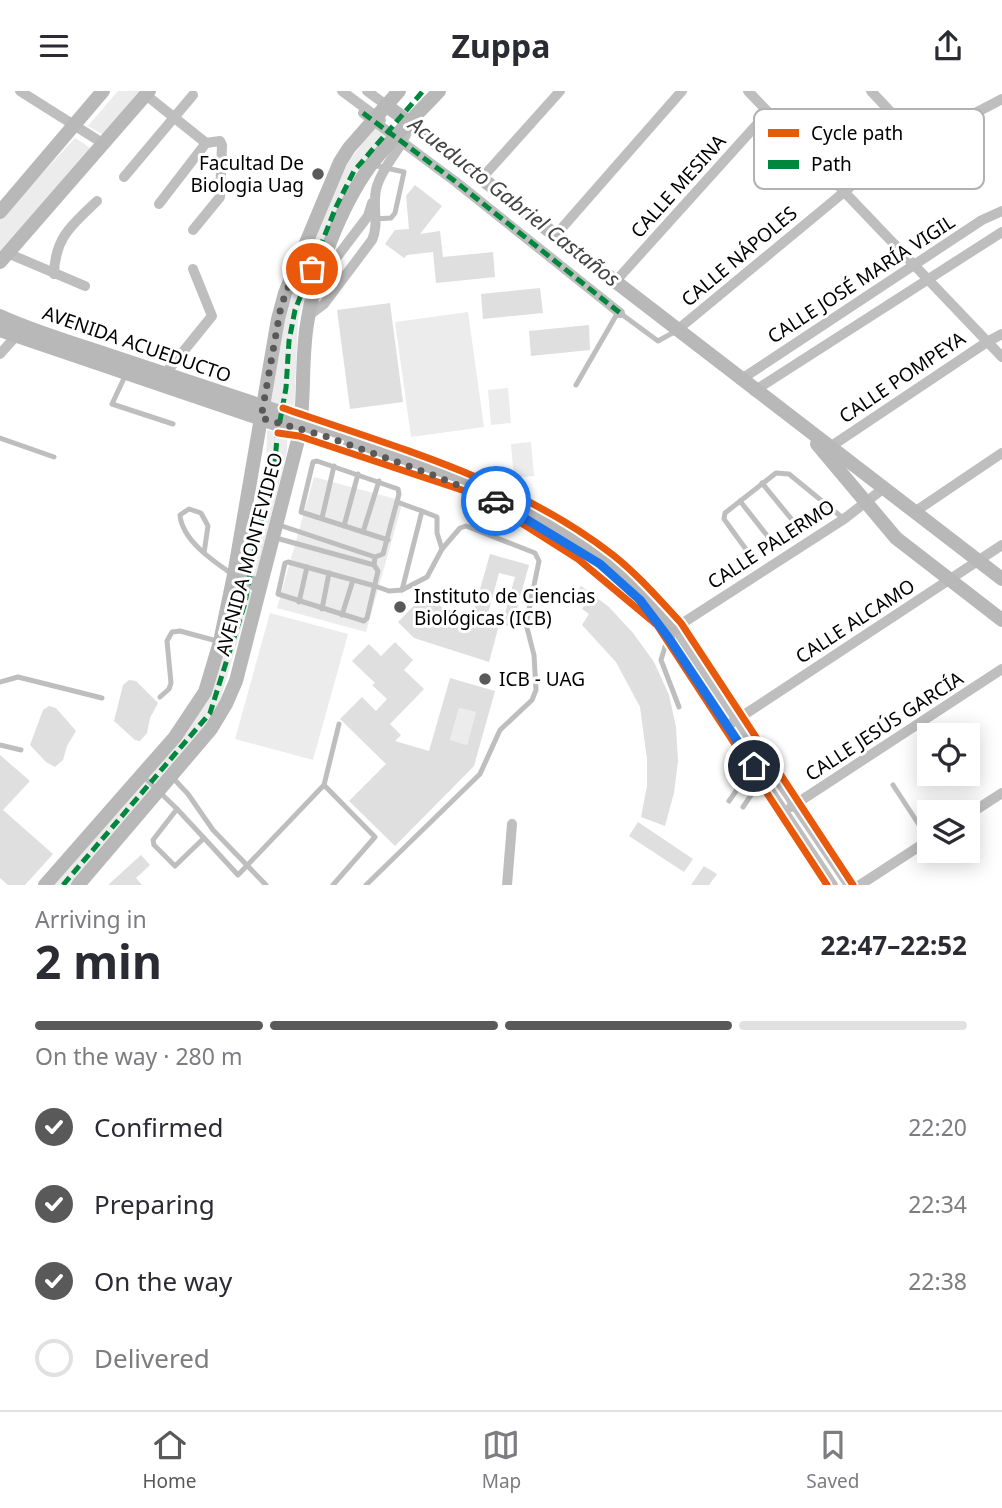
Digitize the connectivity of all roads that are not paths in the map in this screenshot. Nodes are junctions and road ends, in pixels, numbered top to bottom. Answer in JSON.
{"nodes":[{"id":1,"x":20,"y":91,"type":"edge"},
{"id":2,"x":103,"y":91,"type":"edge"},
{"id":3,"x":367,"y":91,"type":"edge"},
{"id":4,"x":398,"y":91,"type":"edge"},
{"id":5,"x":439,"y":91,"type":"edge"},
{"id":6,"x":560,"y":91,"type":"edge"},
{"id":7,"x":682,"y":91,"type":"edge"},
{"id":8,"x":748,"y":91,"type":"edge"},
{"id":9,"x":871,"y":91,"type":"edge"},
{"id":10,"x":997,"y":91,"type":"edge"},
{"id":11,"x":147,"y":93,"type":"edge"},
{"id":12,"x":193,"y":95,"type":"dead end"},
{"id":13,"x":1002,"y":99,"type":"edge"},
{"id":14,"x":386,"y":105,"type":"junction"},
{"id":15,"x":765,"y":109,"type":"edge"},
{"id":16,"x":888,"y":109,"type":"edge"},
{"id":17,"x":982,"y":109,"type":"edge"},
{"id":18,"x":367,"y":116,"type":"junction"},
{"id":19,"x":174,"y":117,"type":"junction"},
{"id":20,"x":410,"y":122,"type":"junction"},
{"id":21,"x":74,"y":124,"type":"junction"},
{"id":22,"x":754,"y":128,"type":"edge"},
{"id":23,"x":399,"y":140,"type":"junction"},
{"id":24,"x":206,"y":143,"type":"junction"},
{"id":25,"x":104,"y":144,"type":"junction"},
{"id":26,"x":349,"y":148,"type":"junction"},
{"id":27,"x":378,"y":165,"type":"junction"},
{"id":28,"x":124,"y":177,"type":"dead end"},
{"id":29,"x":481,"y":179,"type":"junction"},
{"id":30,"x":846,"y":189,"type":"edge"},
{"id":31,"x":843,"y":191,"type":"junction"},
{"id":32,"x":97,"y":201,"type":"dead end"},
{"id":33,"x":159,"y":204,"type":"dead end"},
{"id":34,"x":1002,"y":211,"type":"edge"},
{"id":35,"x":0,"y":212,"type":"edge"},
{"id":36,"x":372,"y":218,"type":"junction"},
{"id":37,"x":193,"y":230,"type":"dead end"},
{"id":38,"x":1002,"y":232,"type":"edge"},
{"id":39,"x":554,"y":237,"type":"junction"},
{"id":40,"x":4,"y":257,"type":"edge"},
{"id":41,"x":914,"y":265,"type":"junction"},
{"id":42,"x":296,"y":267,"type":"junction"},
{"id":43,"x":192,"y":269,"type":"dead end"},
{"id":44,"x":321,"y":270,"type":"junction"},
{"id":45,"x":54,"y":274,"type":"junction"},
{"id":46,"x":926,"y":278,"type":"junction"},
{"id":47,"x":614,"y":283,"type":"junction"},
{"id":48,"x":85,"y":286,"type":"dead end"},
{"id":49,"x":620,"y":313,"type":"junction"},
{"id":50,"x":0,"y":316,"type":"edge"},
{"id":51,"x":308,"y":317,"type":"junction"},
{"id":52,"x":0,"y":330,"type":"edge"},
{"id":53,"x":21,"y":331,"type":"junction"},
{"id":54,"x":676,"y":331,"type":"junction"},
{"id":55,"x":1002,"y":334,"type":"edge"},
{"id":56,"x":987,"y":341,"type":"junction"},
{"id":57,"x":0,"y":354,"type":"edge"},
{"id":58,"x":1002,"y":357,"type":"edge"},
{"id":59,"x":126,"y":373,"type":"junction"},
{"id":60,"x":165,"y":374,"type":"junction"},
{"id":61,"x":740,"y":380,"type":"junction"},
{"id":62,"x":576,"y":385,"type":"dead end"},
{"id":63,"x":188,"y":387,"type":"junction"},
{"id":64,"x":754,"y":391,"type":"junction"},
{"id":65,"x":262,"y":412,"type":"junction"},
{"id":66,"x":301,"y":424,"type":"junction"},
{"id":67,"x":173,"y":425,"type":"dead end"},
{"id":68,"x":0,"y":438,"type":"edge"},
{"id":69,"x":826,"y":449,"type":"junction"},
{"id":70,"x":1002,"y":453,"type":"edge"},
{"id":71,"x":54,"y":457,"type":"dead end"},
{"id":72,"x":334,"y":466,"type":"junction"},
{"id":73,"x":358,"y":474,"type":"junction"},
{"id":74,"x":379,"y":481,"type":"junction"},
{"id":75,"x":762,"y":483,"type":"junction"},
{"id":76,"x":884,"y":488,"type":"junction"},
{"id":77,"x":740,"y":501,"type":"junction"},
{"id":78,"x":397,"y":502,"type":"junction"},
{"id":79,"x":866,"y":503,"type":"junction"},
{"id":80,"x":422,"y":511,"type":"junction"},
{"id":81,"x":916,"y":511,"type":"junction"},
{"id":82,"x":322,"y":518,"type":"junction"},
{"id":83,"x":844,"y":519,"type":"junction"},
{"id":84,"x":793,"y":521,"type":"dead end"},
{"id":85,"x":344,"y":526,"type":"junction"},
{"id":86,"x":275,"y":531,"type":"junction"},
{"id":87,"x":363,"y":532,"type":"junction"},
{"id":88,"x":769,"y":538,"type":"dead end"},
{"id":89,"x":388,"y":540,"type":"junction"},
{"id":90,"x":1002,"y":545,"type":"edge"},
{"id":91,"x":442,"y":549,"type":"junction"},
{"id":92,"x":748,"y":552,"type":"dead end"},
{"id":93,"x":204,"y":553,"type":"junction"},
{"id":94,"x":374,"y":557,"type":"junction"},
{"id":95,"x":978,"y":561,"type":"junction"},
{"id":96,"x":374,"y":565,"type":"junction"},
{"id":97,"x":307,"y":567,"type":"junction"},
{"id":98,"x":329,"y":573,"type":"junction"},
{"id":99,"x":234,"y":575,"type":"junction"},
{"id":100,"x":950,"y":579,"type":"junction"},
{"id":101,"x":1002,"y":579,"type":"edge"},
{"id":102,"x":354,"y":580,"type":"junction"},
{"id":103,"x":260,"y":586,"type":"junction"},
{"id":104,"x":374,"y":586,"type":"junction"},
{"id":105,"x":402,"y":590,"type":"junction"},
{"id":106,"x":299,"y":602,"type":"junction"},
{"id":107,"x":322,"y":609,"type":"junction"},
{"id":108,"x":342,"y":615,"type":"junction"},
{"id":109,"x":1002,"y":620,"type":"edge"},
{"id":110,"x":672,"y":632,"type":"junction"},
{"id":111,"x":220,"y":642,"type":"junction"},
{"id":112,"x":1002,"y":669,"type":"edge"},
{"id":113,"x":0,"y":682,"type":"edge"},
{"id":114,"x":160,"y":697,"type":"dead end"},
{"id":115,"x":102,"y":698,"type":"dead end"},
{"id":116,"x":679,"y":707,"type":"dead end"},
{"id":117,"x":738,"y":719,"type":"junction"},
{"id":118,"x":339,"y":724,"type":"dead end"},
{"id":119,"x":727,"y":726,"type":"junction"},
{"id":120,"x":0,"y":744,"type":"edge"},
{"id":121,"x":21,"y":750,"type":"dead end"},
{"id":122,"x":754,"y":766,"type":"junction"},
{"id":123,"x":142,"y":775,"type":"junction"},
{"id":124,"x":170,"y":776,"type":"junction"},
{"id":125,"x":762,"y":779,"type":"junction"},
{"id":126,"x":324,"y":785,"type":"junction"},
{"id":127,"x":893,"y":785,"type":"dead end"},
{"id":128,"x":159,"y":790,"type":"junction"},
{"id":129,"x":1002,"y":793,"type":"edge"},
{"id":130,"x":124,"y":796,"type":"junction"},
{"id":131,"x":729,"y":801,"type":"dead end"},
{"id":132,"x":795,"y":804,"type":"junction"},
{"id":133,"x":743,"y":807,"type":"dead end"},
{"id":134,"x":980,"y":807,"type":"edge"},
{"id":135,"x":177,"y":809,"type":"junction"},
{"id":136,"x":141,"y":811,"type":"junction"},
{"id":137,"x":785,"y":811,"type":"junction"},
{"id":138,"x":917,"y":822,"type":"edge"},
{"id":139,"x":512,"y":824,"type":"dead end"},
{"id":140,"x":204,"y":838,"type":"junction"},
{"id":141,"x":917,"y":848,"type":"edge"},
{"id":142,"x":248,"y":866,"type":"junction"},
{"id":143,"x":45,"y":885,"type":"edge"},
{"id":144,"x":78,"y":885,"type":"edge"},
{"id":145,"x":266,"y":885,"type":"edge"},
{"id":146,"x":334,"y":885,"type":"edge"},
{"id":147,"x":366,"y":885,"type":"edge"},
{"id":148,"x":507,"y":885,"type":"edge"},
{"id":149,"x":834,"y":885,"type":"edge"},
{"id":150,"x":849,"y":885,"type":"edge"},
{"id":151,"x":860,"y":885,"type":"edge"}],
"edges":[{"from":1,"to":21,"type":"street"},
{"from":2,"to":21,"type":"street"},
{"from":3,"to":14,"type":"street"},
{"from":4,"to":14,"type":"street","name":"AVENIDA MONTEVIDEO"},
{"from":5,"to":20,"type":"street","name":"AVENIDA MONTEVIDEO"},
{"from":6,"to":29,"type":"street"},
{"from":7,"to":39,"type":"street"},
{"from":8,"to":15,"type":"street"},
{"from":9,"to":16,"type":"street"},
{"from":10,"to":13,"type":"street"},
{"from":11,"to":19,"type":"street"},
{"from":11,"to":25,"type":"street"},
{"from":12,"to":19,"type":"street"},
{"from":13,"to":17,"type":"street","name":"CALLE NÁPOLES"},
{"from":14,"to":18,"type":"street","name":"AVENIDA MONTEVIDEO"},
{"from":14,"to":20,"type":"street"},
{"from":18,"to":23,"type":"street"},
{"from":18,"to":26,"type":"street","name":"AVENIDA MONTEVIDEO"},
{"from":19,"to":24,"type":"street"},
{"from":19,"to":28,"type":"street"},
{"from":20,"to":23,"type":"street","name":"AVENIDA MONTEVIDEO"},
{"from":20,"to":29,"type":"street"},
{"from":21,"to":25,"type":"street"},
{"from":21,"to":35,"type":"street"},
{"from":22,"to":47,"type":"street","name":"CALLE MESINA"},
{"from":23,"to":27,"type":"street","name":"AVENIDA MONTEVIDEO"},
{"from":23,"to":49,"type":"street"},
{"from":24,"to":33,"type":"street"},
{"from":24,"to":37,"type":"street"},
{"from":25,"to":40,"type":"street"},
{"from":26,"to":27,"type":"street"},
{"from":26,"to":42,"type":"street","name":"AVENIDA MONTEVIDEO"},
{"from":27,"to":36,"type":"street"},
{"from":27,"to":36,"type":"lane"},
{"from":27,"to":44,"type":"street","name":"AVENIDA MONTEVIDEO"},
{"from":29,"to":39,"type":"street"},
{"from":30,"to":31,"type":"street","name":"CALLE NÁPOLES"},
{"from":31,"to":41,"type":"street"},
{"from":31,"to":54,"type":"street","name":"CALLE NÁPOLES"},
{"from":32,"to":45,"type":"street"},
{"from":34,"to":41,"type":"street","name":"CALLE JOSÉ MARÍA VIGIL"},
{"from":36,"to":44,"type":"street"},
{"from":36,"to":51,"type":"street"},
{"from":38,"to":46,"type":"street","name":"CALLE JOSÉ MARÍA VIGIL"},
{"from":39,"to":47,"type":"street"},
{"from":40,"to":45,"type":"street"},
{"from":41,"to":46,"type":"street"},
{"from":41,"to":61,"type":"street","name":"CALLE JOSÉ MARÍA VIGIL"},
{"from":42,"to":44,"type":"street"},
{"from":42,"to":65,"type":"street","name":"AVENIDA MONTEVIDEO"},
{"from":43,"to":60,"type":"street"},
{"from":44,"to":51,"type":"street","name":"AVENIDA MONTEVIDEO"},
{"from":45,"to":48,"type":"street"},
{"from":46,"to":56,"type":"street"},
{"from":46,"to":64,"type":"street","name":"CALLE JOSÉ MARÍA VIGIL"},
{"from":47,"to":54,"type":"street"},
{"from":49,"to":54,"type":"lane"},
{"from":49,"to":62,"type":"lane"},
{"from":50,"to":53,"type":"street","name":"AVENIDA ACUEDUCTO"},
{"from":51,"to":66,"type":"street","name":"AVENIDA MONTEVIDEO"},
{"from":52,"to":53,"type":"street","name":"AVENIDA ACUEDUCTO"},
{"from":53,"to":57,"type":"street"},
{"from":53,"to":59,"type":"street","name":"AVENIDA ACUEDUCTO"},
{"from":53,"to":60,"type":"street","name":"AVENIDA ACUEDUCTO"},
{"from":54,"to":61,"type":"street"},
{"from":55,"to":56,"type":"street","name":"CALLE POMPEYA"},
{"from":56,"to":58,"type":"street"},
{"from":56,"to":69,"type":"street","name":"CALLE POMPEYA"},
{"from":59,"to":63,"type":"street","name":"AVENIDA ACUEDUCTO"},
{"from":59,"to":67,"type":"lane"},
{"from":60,"to":63,"type":"street","name":"AVENIDA ACUEDUCTO"},
{"from":61,"to":64,"type":"street"},
{"from":63,"to":65,"type":"street","name":"AVENIDA ACUEDUCTO"},
{"from":64,"to":69,"type":"street"},
{"from":65,"to":66,"type":"street","name":"AVENIDA ACUEDUCTO"},
{"from":65,"to":99,"type":"street","name":"AVENIDA MONTEVIDEO"},
{"from":66,"to":86,"type":"street","name":"AVENIDA MONTEVIDEO"},
{"from":66,"to":110,"type":"street","name":"AVENIDA ACUEDUCTO"},
{"from":68,"to":71,"type":"lane"},
{"from":69,"to":76,"type":"street"},
{"from":69,"to":79,"type":"street"},
{"from":70,"to":81,"type":"street"},
{"from":72,"to":73,"type":"lane"},
{"from":72,"to":82,"type":"lane"},
{"from":72,"to":82,"type":"lane"},
{"from":73,"to":74,"type":"lane"},
{"from":73,"to":85,"type":"lane"},
{"from":74,"to":78,"type":"lane"},
{"from":74,"to":87,"type":"lane"},
{"from":75,"to":77,"type":"lane"},
{"from":75,"to":83,"type":"lane"},
{"from":75,"to":84,"type":"lane"},
{"from":76,"to":79,"type":"street","name":"CALLE PALERMO"},
{"from":76,"to":81,"type":"street"},
{"from":77,"to":88,"type":"lane"},
{"from":77,"to":92,"type":"lane"},
{"from":78,"to":80,"type":"lane"},
{"from":78,"to":89,"type":"lane"},
{"from":79,"to":83,"type":"street","name":"CALLE PALERMO"},
{"from":79,"to":100,"type":"street"},
{"from":80,"to":91,"type":"lane"},
{"from":80,"to":105,"type":"lane"},
{"from":81,"to":95,"type":"street"},
{"from":82,"to":85,"type":"lane"},
{"from":83,"to":110,"type":"street","name":"CALLE PALERMO"},
{"from":85,"to":87,"type":"lane"},
{"from":86,"to":94,"type":"lane"},
{"from":86,"to":96,"type":"lane"},
{"from":86,"to":103,"type":"street","name":"AVENIDA MONTEVIDEO"},
{"from":87,"to":89,"type":"lane"},
{"from":89,"to":94,"type":"lane"},
{"from":90,"to":95,"type":"street","name":"CALLE ALCAMO"},
{"from":91,"to":105,"type":"lane"},
{"from":91,"to":147,"type":"lane"},
{"from":93,"to":93,"type":"lane"},
{"from":93,"to":99,"type":"lane"},
{"from":94,"to":96,"type":"lane"},
{"from":95,"to":100,"type":"street","name":"CALLE ALCAMO"},
{"from":95,"to":101,"type":"street"},
{"from":96,"to":104,"type":"lane"},
{"from":97,"to":98,"type":"lane"},
{"from":97,"to":106,"type":"lane"},
{"from":97,"to":106,"type":"lane"},
{"from":98,"to":102,"type":"lane"},
{"from":98,"to":107,"type":"lane"},
{"from":99,"to":103,"type":"street"},
{"from":99,"to":111,"type":"street","name":"AVENIDA MONTEVIDEO"},
{"from":100,"to":109,"type":"street"},
{"from":100,"to":117,"type":"street","name":"CALLE ALCAMO"},
{"from":102,"to":104,"type":"lane"},
{"from":102,"to":108,"type":"lane"},
{"from":103,"to":124,"type":"street","name":"AVENIDA MONTEVIDEO"},
{"from":104,"to":105,"type":"lane"},
{"from":104,"to":108,"type":"lane"},
{"from":106,"to":107,"type":"lane"},
{"from":107,"to":108,"type":"lane"},
{"from":110,"to":116,"type":"lane"},
{"from":110,"to":117,"type":"street"},
{"from":110,"to":119,"type":"street"},
{"from":111,"to":114,"type":"lane"},
{"from":111,"to":123,"type":"street","name":"AVENIDA MONTEVIDEO"},
{"from":112,"to":132,"type":"street","name":"CALLE JESÚS GARCÍA"},
{"from":113,"to":115,"type":"lane"},
{"from":117,"to":119,"type":"street","name":"CALLE ALCAMO"},
{"from":117,"to":132,"type":"street"},
{"from":118,"to":126,"type":"lane"},
{"from":119,"to":122,"type":"street"},
{"from":120,"to":121,"type":"lane"},
{"from":122,"to":125,"type":"street"},
{"from":122,"to":131,"type":"lane"},
{"from":123,"to":128,"type":"lane"},
{"from":123,"to":130,"type":"street","name":"AVENIDA MONTEVIDEO"},
{"from":124,"to":128,"type":"street","name":"AVENIDA MONTEVIDEO"},
{"from":124,"to":142,"type":"lane"},
{"from":125,"to":133,"type":"lane"},
{"from":125,"to":137,"type":"street"},
{"from":126,"to":142,"type":"lane"},
{"from":126,"to":146,"type":"lane"},
{"from":127,"to":138,"type":"lane"},
{"from":128,"to":135,"type":"lane"},
{"from":128,"to":136,"type":"street","name":"AVENIDA MONTEVIDEO"},
{"from":129,"to":134,"type":"street"},
{"from":130,"to":136,"type":"street"},
{"from":130,"to":143,"type":"street","name":"AVENIDA MONTEVIDEO"},
{"from":132,"to":137,"type":"street","name":"CALLE JESÚS GARCÍA"},
{"from":132,"to":150,"type":"street"},
{"from":135,"to":140,"type":"lane"},
{"from":135,"to":140,"type":"lane"},
{"from":136,"to":144,"type":"street","name":"AVENIDA MONTEVIDEO"},
{"from":137,"to":149,"type":"street"},
{"from":139,"to":148,"type":"street"},
{"from":140,"to":142,"type":"lane"},
{"from":141,"to":151,"type":"street"},
{"from":142,"to":145,"type":"lane"}]}
